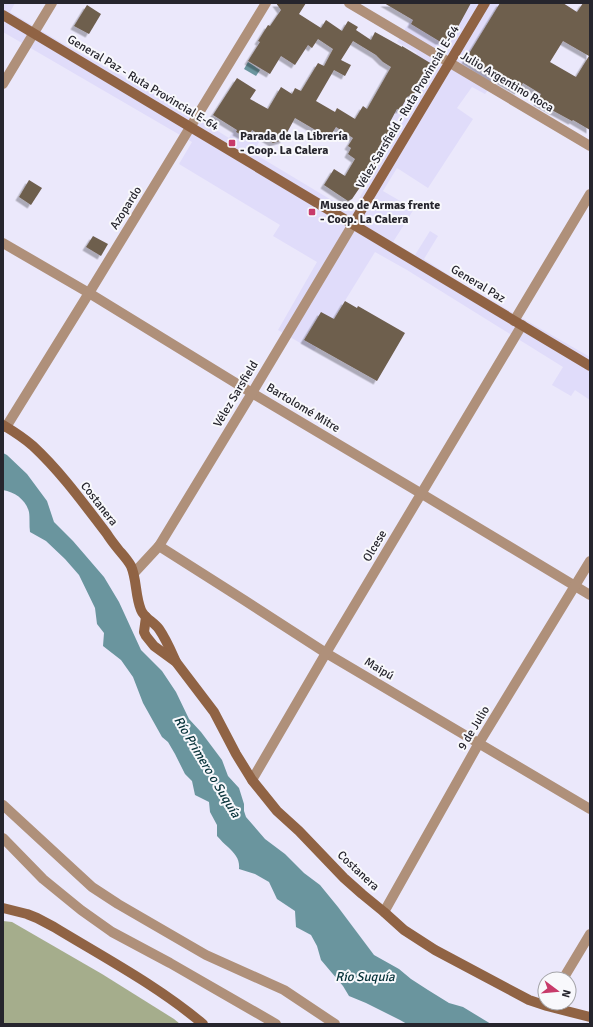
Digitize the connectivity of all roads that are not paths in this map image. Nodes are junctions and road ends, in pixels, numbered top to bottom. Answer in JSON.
{"nodes":[{"id":1,"x":52,"y":3,"type":"edge"},
{"id":2,"x":266,"y":3,"type":"edge"},
{"id":3,"x":349,"y":3,"type":"edge"},
{"id":4,"x":485,"y":3,"type":"edge"},
{"id":5,"x":3,"y":15,"type":"edge"},
{"id":6,"x":34,"y":33,"type":"junction"},
{"id":7,"x":449,"y":62,"type":"junction"},
{"id":8,"x":3,"y":84,"type":"edge"},
{"id":9,"x":191,"y":127,"type":"junction"},
{"id":10,"x":590,"y":146,"type":"edge"},
{"id":11,"x":590,"y":194,"type":"edge"},
{"id":12,"x":353,"y":224,"type":"junction"},
{"id":13,"x":3,"y":243,"type":"edge"},
{"id":14,"x":89,"y":293,"type":"junction"},
{"id":15,"x":518,"y":323,"type":"junction"},
{"id":16,"x":590,"y":366,"type":"edge"},
{"id":17,"x":252,"y":393,"type":"junction"},
{"id":18,"x":4,"y":426,"type":"edge"},
{"id":19,"x":422,"y":494,"type":"junction"},
{"id":20,"x":159,"y":546,"type":"junction"},
{"id":21,"x":590,"y":561,"type":"edge"},
{"id":22,"x":134,"y":574,"type":"junction"},
{"id":23,"x":575,"y":586,"type":"junction"},
{"id":24,"x":590,"y":595,"type":"edge"},
{"id":25,"x":146,"y":618,"type":"junction"},
{"id":26,"x":326,"y":653,"type":"junction"},
{"id":27,"x":176,"y":662,"type":"junction"},
{"id":28,"x":479,"y":743,"type":"junction"},
{"id":29,"x":252,"y":780,"type":"junction"},
{"id":30,"x":3,"y":805,"type":"edge"},
{"id":31,"x":590,"y":809,"type":"edge"},
{"id":32,"x":3,"y":838,"type":"edge"},
{"id":33,"x":3,"y":908,"type":"edge"},
{"id":34,"x":384,"y":912,"type":"junction"},
{"id":35,"x":590,"y":934,"type":"edge"},
{"id":36,"x":568,"y":971,"type":"edge"},
{"id":37,"x":537,"y":1002,"type":"edge"},
{"id":38,"x":571,"y":1011,"type":"edge"},
{"id":39,"x":590,"y":1017,"type":"edge"},
{"id":40,"x":203,"y":1024,"type":"edge"},
{"id":41,"x":276,"y":1024,"type":"edge"},
{"id":42,"x":335,"y":1024,"type":"edge"}],
"edges":[{"from":1,"to":6,"type":"street"},
{"from":2,"to":9,"type":"street","name":"Azopardo"},
{"from":3,"to":7,"type":"street","name":"Julio Argentino Roca"},
{"from":4,"to":7,"type":"street","name":"Vélez Sarsfield - Ruta Provincial E-64"},
{"from":5,"to":6,"type":"street","name":"General Paz - Ruta Provincial E-64"},
{"from":6,"to":8,"type":"street"},
{"from":6,"to":9,"type":"street","name":"General Paz - Ruta Provincial E-64"},
{"from":7,"to":10,"type":"street","name":"Julio Argentino Roca"},
{"from":7,"to":12,"type":"street","name":"Vélez Sarsfield - Ruta Provincial E-64"},
{"from":9,"to":12,"type":"street","name":"General Paz - Ruta Provincial E-64"},
{"from":9,"to":14,"type":"street","name":"Azopardo"},
{"from":11,"to":15,"type":"street","name":"Olcese"},
{"from":12,"to":15,"type":"street","name":"General Paz"},
{"from":12,"to":17,"type":"street","name":"Vélez Sarsfield"},
{"from":13,"to":14,"type":"street","name":"Bartolomé Mitre"},
{"from":14,"to":17,"type":"street","name":"Bartolomé Mitre"},
{"from":14,"to":18,"type":"street","name":"Azopardo"},
{"from":15,"to":16,"type":"street","name":"General Paz"},
{"from":15,"to":19,"type":"street","name":"Olcese"},
{"from":17,"to":19,"type":"street","name":"Bartolomé Mitre"},
{"from":17,"to":20,"type":"street","name":"Vélez Sarsfield"},
{"from":18,"to":22,"type":"street","name":"Costanera"},
{"from":19,"to":23,"type":"street","name":"Bartolomé Mitre"},
{"from":19,"to":26,"type":"street","name":"Olcese"},
{"from":20,"to":22,"type":"street","name":"Vélez Sarsfield"},
{"from":20,"to":26,"type":"street","name":"Maipú"},
{"from":21,"to":23,"type":"street","name":"9 de Julio"},
{"from":22,"to":25,"type":"street","name":"Costanera"},
{"from":23,"to":24,"type":"street","name":"Bartolomé Mitre"},
{"from":23,"to":28,"type":"street","name":"9 de Julio"},
{"from":25,"to":27,"type":"street","name":"Costanera"},
{"from":25,"to":27,"type":"street","name":"Costanera"},
{"from":26,"to":28,"type":"street","name":"Maipú"},
{"from":26,"to":29,"type":"street","name":"Olcese"},
{"from":27,"to":29,"type":"street","name":"Costanera"},
{"from":28,"to":31,"type":"street","name":"Maipú"},
{"from":28,"to":34,"type":"street","name":"9 de Julio"},
{"from":29,"to":34,"type":"street","name":"Costanera"},
{"from":30,"to":42,"type":"street"},
{"from":32,"to":41,"type":"street"},
{"from":33,"to":40,"type":"street"},
{"from":34,"to":37,"type":"street","name":"Costanera"},
{"from":35,"to":36,"type":"street"},
{"from":38,"to":39,"type":"street","name":"Costanera"}]}
